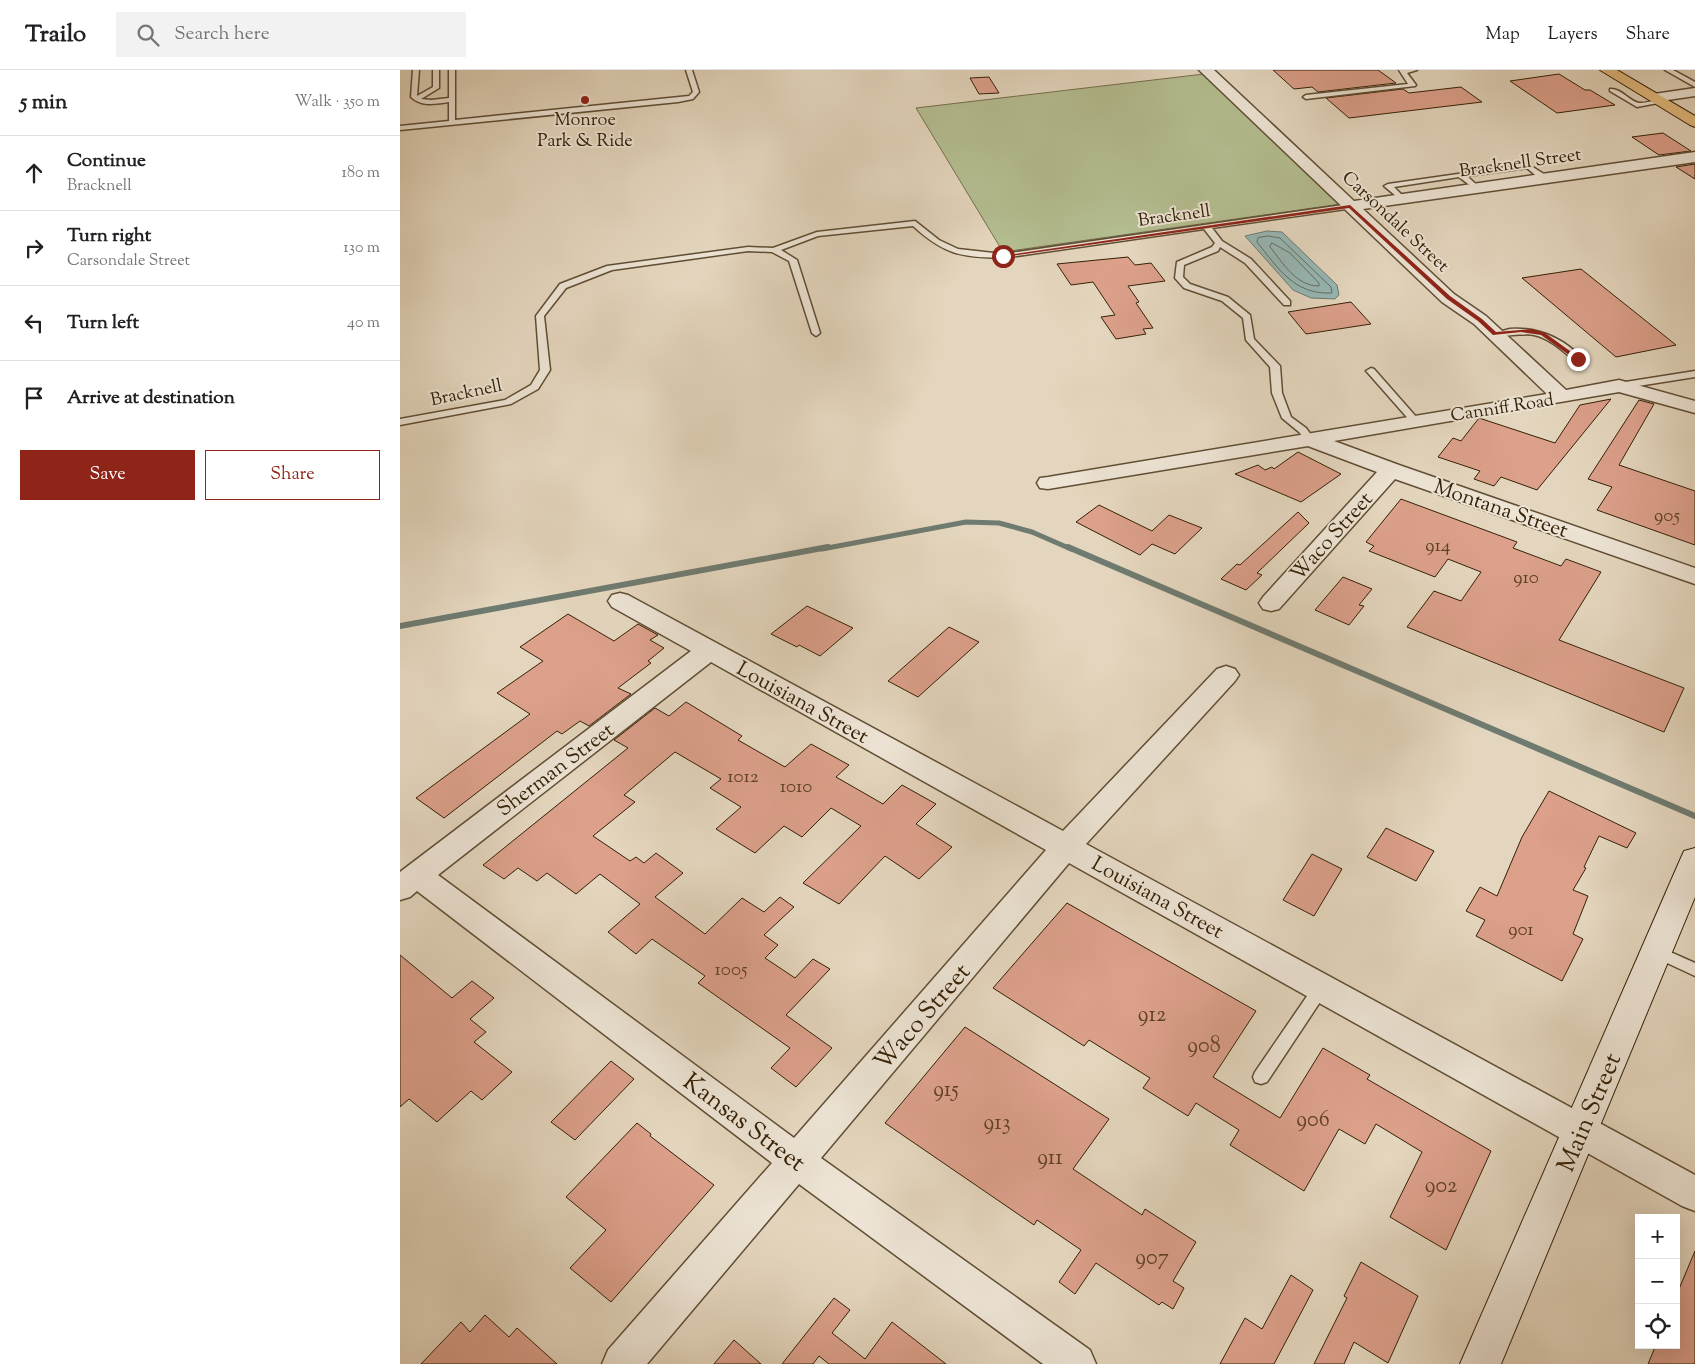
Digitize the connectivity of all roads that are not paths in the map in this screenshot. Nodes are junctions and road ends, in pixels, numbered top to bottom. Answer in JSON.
{"nodes":[{"id":1,"x":416,"y":70,"type":"edge"},
{"id":2,"x":436,"y":70,"type":"edge"},
{"id":3,"x":452,"y":70,"type":"edge"},
{"id":4,"x":689,"y":70,"type":"edge"},
{"id":5,"x":1206,"y":70,"type":"edge"},
{"id":6,"x":1414,"y":70,"type":"edge"},
{"id":7,"x":1607,"y":70,"type":"edge"},
{"id":8,"x":1668,"y":70,"type":"edge"},
{"id":9,"x":1662,"y":85,"type":"dead end"},
{"id":10,"x":1695,"y":85,"type":"edge"},
{"id":11,"x":1612,"y":90,"type":"dead end"},
{"id":12,"x":1695,"y":92,"type":"edge"},
{"id":13,"x":1678,"y":94,"type":"junction"},
{"id":14,"x":1306,"y":97,"type":"dead end"},
{"id":15,"x":452,"y":98,"type":"junction"},
{"id":16,"x":416,"y":99,"type":"junction"},
{"id":17,"x":1657,"y":100,"type":"junction"},
{"id":18,"x":1695,"y":104,"type":"edge"},
{"id":19,"x":1695,"y":122,"type":"edge"},
{"id":20,"x":452,"y":124,"type":"junction"},
{"id":21,"x":400,"y":130,"type":"edge"},
{"id":22,"x":1695,"y":157,"type":"edge"},
{"id":23,"x":1461,"y":175,"type":"junction"},
{"id":24,"x":1544,"y":178,"type":"junction"},
{"id":25,"x":1476,"y":188,"type":"junction"},
{"id":26,"x":1402,"y":198,"type":"junction"},
{"id":27,"x":1350,"y":206,"type":"junction"},
{"id":28,"x":1206,"y":226,"type":"junction"},
{"id":29,"x":1219,"y":243,"type":"junction"},
{"id":30,"x":774,"y":250,"type":"junction"},
{"id":31,"x":1287,"y":303,"type":"dead end"},
{"id":32,"x":816,"y":333,"type":"dead end"},
{"id":33,"x":1495,"y":334,"type":"junction"},
{"id":34,"x":1578,"y":359,"type":"dead end"},
{"id":35,"x":1371,"y":371,"type":"dead end"},
{"id":36,"x":1695,"y":374,"type":"edge"},
{"id":37,"x":1619,"y":386,"type":"junction"},
{"id":38,"x":1562,"y":397,"type":"junction"},
{"id":39,"x":1695,"y":407,"type":"edge"},
{"id":40,"x":1414,"y":421,"type":"junction"},
{"id":41,"x":400,"y":422,"type":"edge"},
{"id":42,"x":1309,"y":438,"type":"junction"},
{"id":43,"x":1390,"y":470,"type":"junction"},
{"id":44,"x":1048,"y":483,"type":"dead end"},
{"id":45,"x":1695,"y":576,"type":"edge"},
{"id":46,"x":620,"y":600,"type":"dead end"},
{"id":47,"x":1271,"y":603,"type":"dead end"},
{"id":48,"x":710,"y":650,"type":"junction"},
{"id":49,"x":1226,"y":675,"type":"dead end"},
{"id":50,"x":1066,"y":847,"type":"junction"},
{"id":51,"x":1695,"y":860,"type":"edge"},
{"id":52,"x":409,"y":881,"type":"edge"},
{"id":53,"x":1657,"y":952,"type":"junction"},
{"id":54,"x":1695,"y":970,"type":"edge"},
{"id":55,"x":1321,"y":988,"type":"junction"},
{"id":56,"x":1261,"y":1077,"type":"dead end"},
{"id":57,"x":1580,"y":1131,"type":"junction"},
{"id":58,"x":797,"y":1161,"type":"junction"},
{"id":59,"x":1695,"y":1194,"type":"edge"},
{"id":60,"x":622,"y":1364,"type":"edge"},
{"id":61,"x":1076,"y":1364,"type":"edge"},
{"id":62,"x":1480,"y":1364,"type":"edge"}],
"edges":[{"from":1,"to":16,"type":"lane"},
{"from":2,"to":16,"type":"lane"},
{"from":3,"to":15,"type":"lane"},
{"from":4,"to":20,"type":"lane"},
{"from":5,"to":27,"type":"street","name":"Carsondale Street"},
{"from":6,"to":14,"type":"lane"},
{"from":7,"to":17,"type":"main road"},
{"from":8,"to":10,"type":"lane"},
{"from":9,"to":13,"type":"main road"},
{"from":11,"to":17,"type":"lane"},
{"from":12,"to":13,"type":"street"},
{"from":13,"to":17,"type":"street"},
{"from":13,"to":18,"type":"main road"},
{"from":15,"to":16,"type":"lane"},
{"from":15,"to":20,"type":"lane"},
{"from":17,"to":19,"type":"main road"},
{"from":20,"to":21,"type":"lane"},
{"from":22,"to":24,"type":"street","name":"Bracknell Street"},
{"from":23,"to":24,"type":"lane"},
{"from":23,"to":25,"type":"lane"},
{"from":23,"to":26,"type":"lane"},
{"from":24,"to":25,"type":"street","name":"Bracknell Street"},
{"from":25,"to":26,"type":"street","name":"Bracknell Street"},
{"from":26,"to":27,"type":"street","name":"Bracknell Street"},
{"from":27,"to":28,"type":"lane","name":"Bracknell"},
{"from":27,"to":33,"type":"street","name":"Carsondale Street"},
{"from":28,"to":29,"type":"lane"},
{"from":28,"to":30,"type":"lane","name":"Bracknell"},
{"from":29,"to":31,"type":"lane"},
{"from":29,"to":42,"type":"lane"},
{"from":30,"to":32,"type":"lane"},
{"from":30,"to":41,"type":"lane","name":"Bracknell"},
{"from":33,"to":34,"type":"lane"},
{"from":33,"to":38,"type":"street","name":"Carsondale Street"},
{"from":35,"to":40,"type":"lane"},
{"from":36,"to":37,"type":"lane","name":"Canniff Road"},
{"from":37,"to":38,"type":"street","name":"Canniff Road"},
{"from":37,"to":39,"type":"street"},
{"from":38,"to":40,"type":"street","name":"Canniff Road"},
{"from":40,"to":42,"type":"street","name":"Canniff Road"},
{"from":42,"to":43,"type":"street","name":"Montana Street"},
{"from":42,"to":44,"type":"street"},
{"from":43,"to":45,"type":"street","name":"Montana Street"},
{"from":43,"to":47,"type":"street","name":"Waco Street"},
{"from":46,"to":48,"type":"street","name":"Louisiana Street"},
{"from":48,"to":50,"type":"street","name":"Louisiana Street"},
{"from":48,"to":52,"type":"street","name":"Sherman Street"},
{"from":49,"to":50,"type":"street","name":"Waco Street"},
{"from":50,"to":55,"type":"street","name":"Louisiana Street"},
{"from":50,"to":58,"type":"street","name":"Waco Street"},
{"from":51,"to":53,"type":"street","name":"Main Street"},
{"from":52,"to":58,"type":"street","name":"Kansas Street"},
{"from":53,"to":54,"type":"lane"},
{"from":53,"to":57,"type":"street","name":"Main Street"},
{"from":55,"to":56,"type":"lane"},
{"from":55,"to":57,"type":"street","name":"Louisiana Street"},
{"from":57,"to":59,"type":"street","name":"Louisiana Street"},
{"from":57,"to":62,"type":"street","name":"Main Street"},
{"from":58,"to":60,"type":"street","name":"Waco Street"},
{"from":58,"to":61,"type":"street","name":"Kansas Street"}]}
